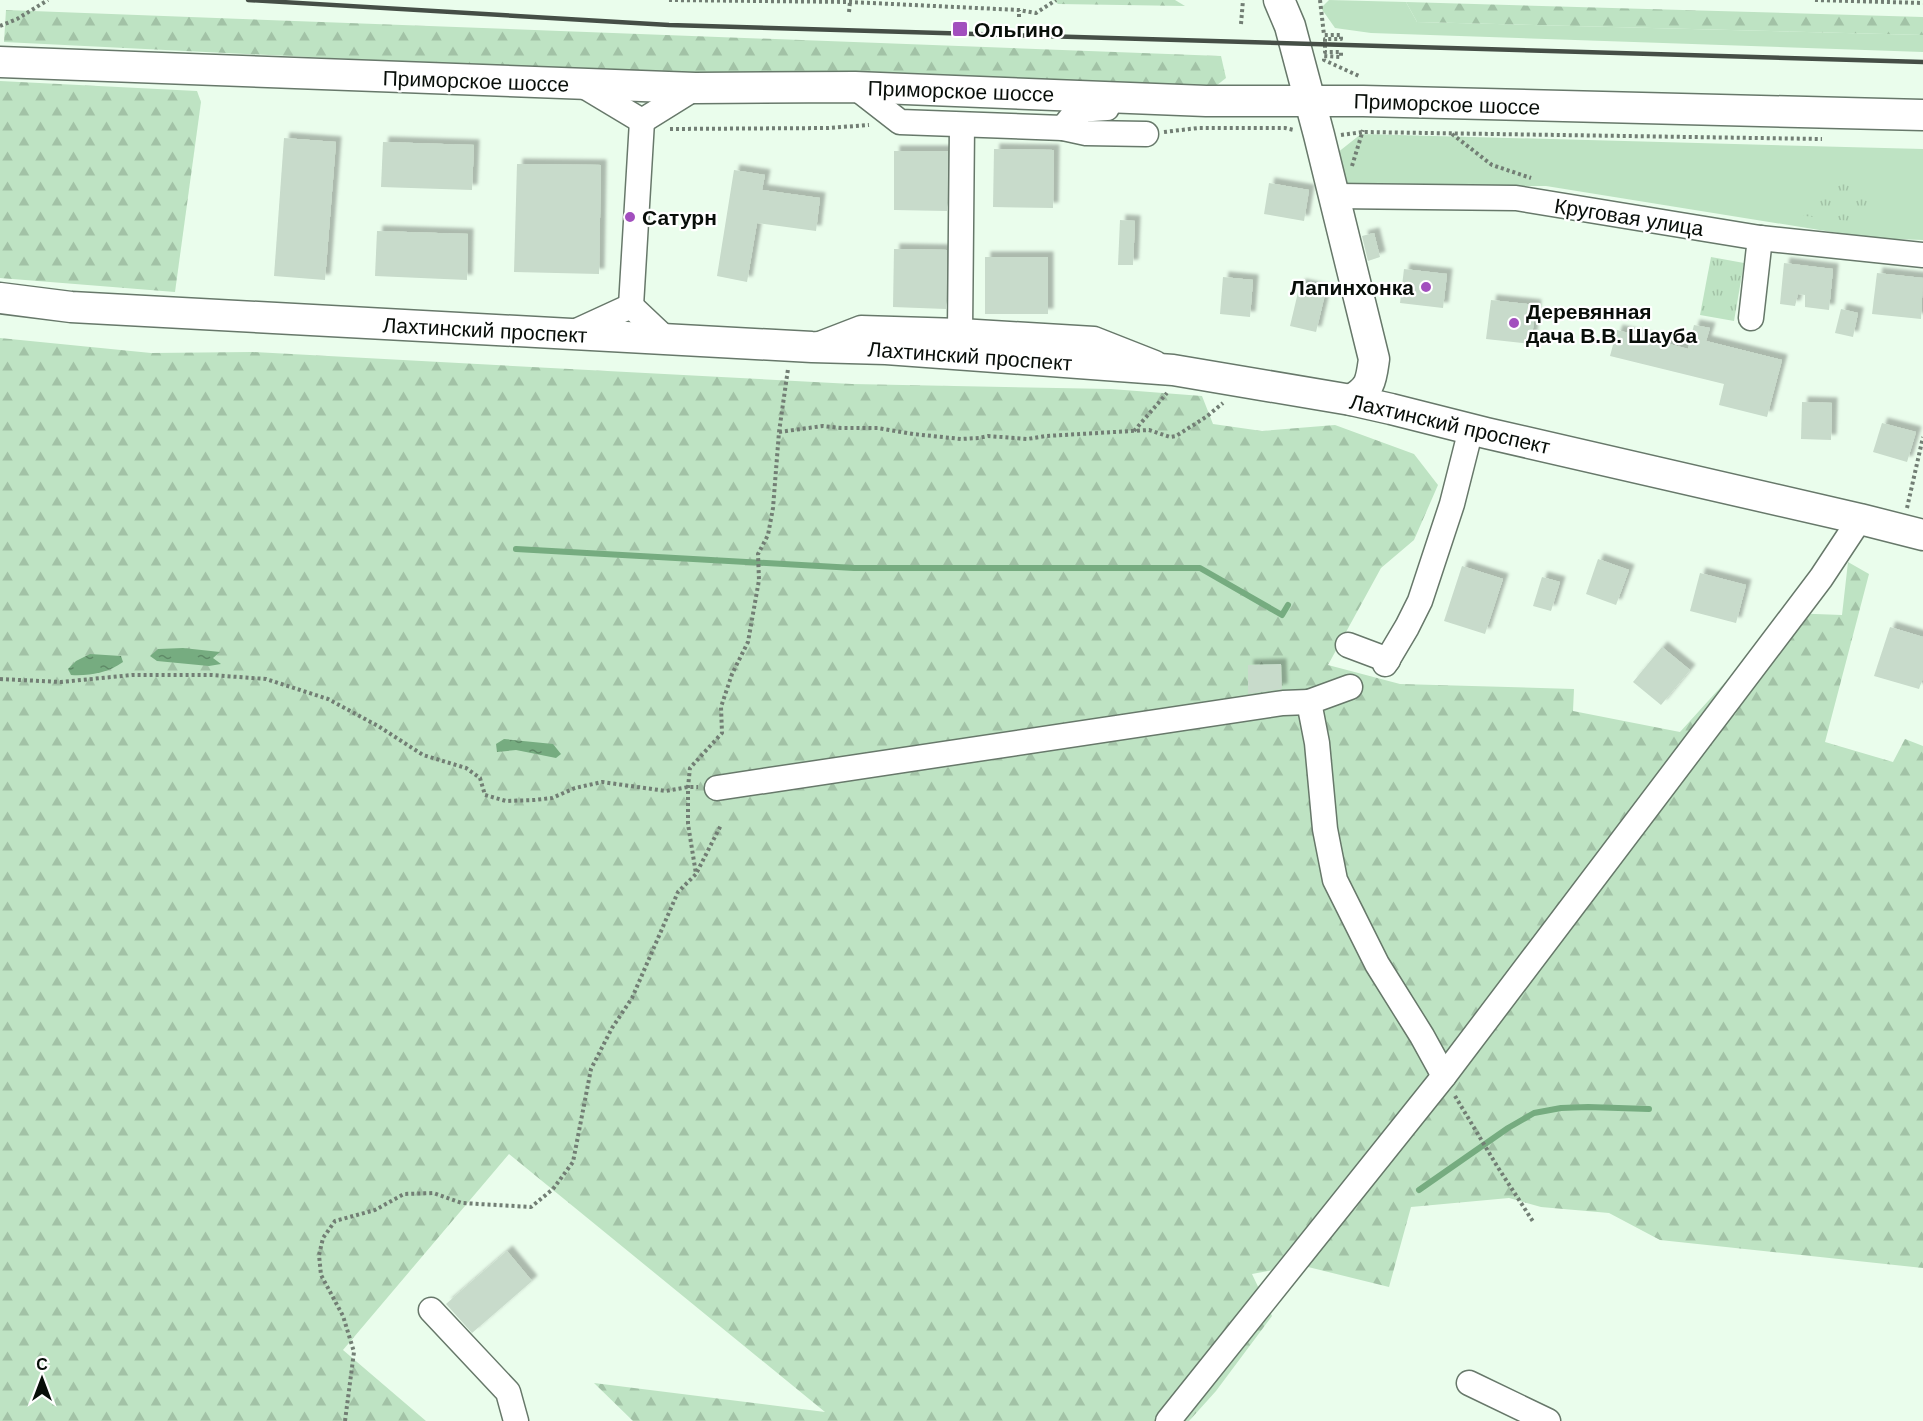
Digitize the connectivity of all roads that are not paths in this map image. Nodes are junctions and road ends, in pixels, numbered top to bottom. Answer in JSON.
{"nodes":[{"id":1,"x":1279,"y":0,"type":"edge"},
{"id":2,"x":0,"y":62,"type":"edge"},
{"id":3,"x":582,"y":85,"type":"junction"},
{"id":4,"x":855,"y":87,"type":"junction"},
{"id":5,"x":695,"y":88,"type":"junction"},
{"id":6,"x":1310,"y":100,"type":"junction"},
{"id":7,"x":1206,"y":101,"type":"junction"},
{"id":8,"x":1923,"y":115,"type":"edge"},
{"id":9,"x":642,"y":125,"type":"junction"},
{"id":10,"x":962,"y":125,"type":"junction"},
{"id":11,"x":1063,"y":128,"type":"junction"},
{"id":12,"x":1146,"y":134,"type":"road end"},
{"id":13,"x":1339,"y":196,"type":"junction"},
{"id":14,"x":1760,"y":238,"type":"junction"},
{"id":15,"x":1923,"y":255,"type":"edge"},
{"id":16,"x":0,"y":292,"type":"edge"},
{"id":17,"x":0,"y":298,"type":"edge"},
{"id":18,"x":59,"y":306,"type":"junction"},
{"id":19,"x":631,"y":306,"type":"junction"},
{"id":20,"x":1751,"y":318,"type":"dead end"},
{"id":21,"x":960,"y":332,"type":"junction"},
{"id":22,"x":568,"y":335,"type":"junction"},
{"id":23,"x":667,"y":340,"type":"junction"},
{"id":24,"x":812,"y":347,"type":"junction"},
{"id":25,"x":1172,"y":380,"type":"junction"},
{"id":26,"x":1351,"y":400,"type":"junction"},
{"id":27,"x":1471,"y":429,"type":"junction"},
{"id":28,"x":1860,"y":519,"type":"junction"},
{"id":29,"x":1911,"y":532,"type":"edge"},
{"id":30,"x":1348,"y":645,"type":"dead end"},
{"id":31,"x":1350,"y":687,"type":"dead end"},
{"id":32,"x":1309,"y":702,"type":"junction"},
{"id":33,"x":717,"y":788,"type":"road end"},
{"id":34,"x":1443,"y":1076,"type":"junction"},
{"id":35,"x":431,"y":1310,"type":"dead end"},
{"id":36,"x":1469,"y":1383,"type":"dead end"},
{"id":37,"x":516,"y":1421,"type":"edge"},
{"id":38,"x":1168,"y":1421,"type":"edge"},
{"id":39,"x":1548,"y":1421,"type":"edge"}],
"edges":[{"from":1,"to":6,"type":"main road"},
{"from":2,"to":3,"type":"main road","name":"Приморское шоссе"},
{"from":3,"to":5,"type":"main road","name":"Приморское шоссе"},
{"from":3,"to":9,"type":"street"},
{"from":4,"to":5,"type":"main road","name":"Приморское шоссе"},
{"from":4,"to":7,"type":"main road","name":"Приморское шоссе"},
{"from":4,"to":10,"type":"street"},
{"from":5,"to":9,"type":"street"},
{"from":6,"to":7,"type":"main road","name":"Приморское шоссе"},
{"from":6,"to":8,"type":"main road","name":"Приморское шоссе"},
{"from":6,"to":13,"type":"main road"},
{"from":7,"to":11,"type":"street"},
{"from":9,"to":19,"type":"street"},
{"from":10,"to":11,"type":"street"},
{"from":10,"to":21,"type":"street"},
{"from":11,"to":12,"type":"street"},
{"from":13,"to":14,"type":"street","name":"Круговая улица"},
{"from":13,"to":26,"type":"main road"},
{"from":14,"to":15,"type":"street","name":"Круговая улица"},
{"from":14,"to":20,"type":"street"},
{"from":16,"to":18,"type":"street"},
{"from":17,"to":18,"type":"main road","name":"Лахтинский проспект"},
{"from":18,"to":22,"type":"main road","name":"Лахтинский проспект"},
{"from":19,"to":22,"type":"street"},
{"from":19,"to":23,"type":"street"},
{"from":21,"to":24,"type":"street"},
{"from":21,"to":25,"type":"street"},
{"from":22,"to":23,"type":"main road","name":"Лахтинский проспект"},
{"from":23,"to":24,"type":"main road","name":"Лахтинский проспект"},
{"from":24,"to":25,"type":"main road","name":"Лахтинский проспект"},
{"from":25,"to":26,"type":"main road","name":"Лахтинский проспект"},
{"from":26,"to":27,"type":"main road","name":"Лахтинский проспект"},
{"from":27,"to":28,"type":"main road","name":"Лахтинский проспект"},
{"from":27,"to":30,"type":"street"},
{"from":28,"to":29,"type":"main road","name":"Лахтинский проспект"},
{"from":28,"to":34,"type":"street"},
{"from":31,"to":32,"type":"street"},
{"from":32,"to":33,"type":"street"},
{"from":32,"to":34,"type":"street"},
{"from":34,"to":38,"type":"street"},
{"from":35,"to":37,"type":"street"},
{"from":36,"to":39,"type":"street"}]}
